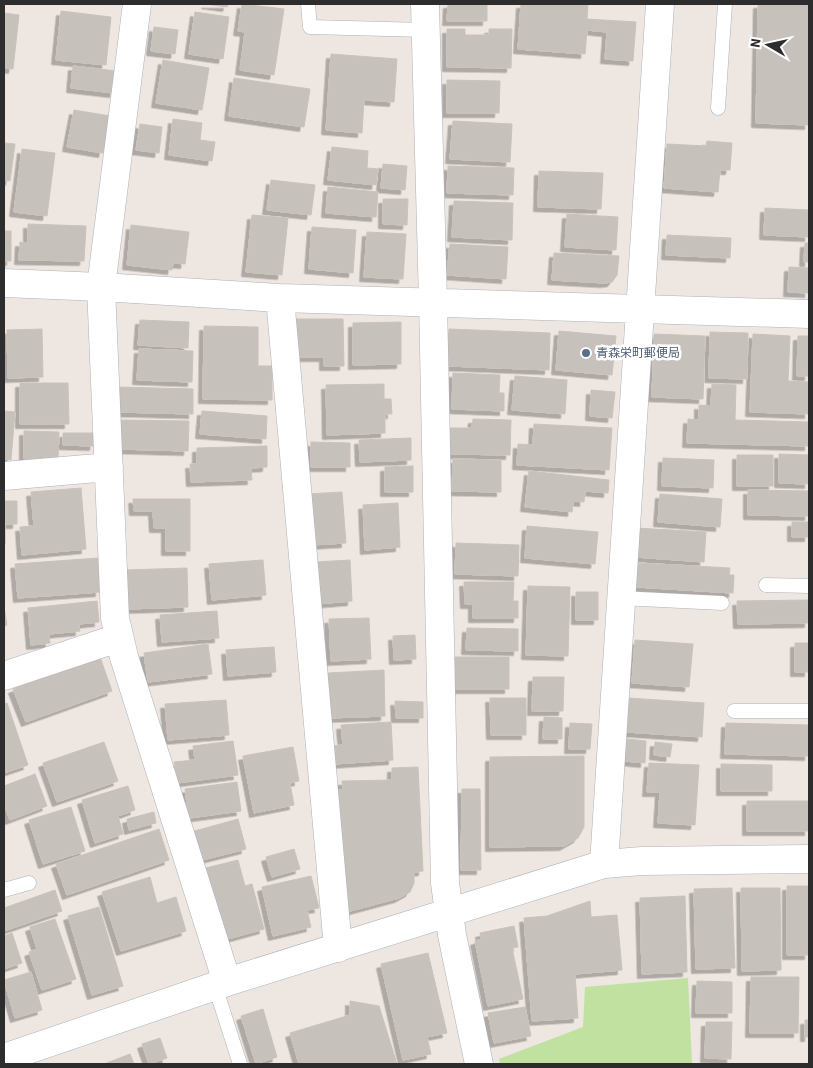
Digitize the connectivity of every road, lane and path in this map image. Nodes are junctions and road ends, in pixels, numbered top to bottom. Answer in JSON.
{"nodes":[{"id":1,"x":137,"y":4,"type":"edge"},
{"id":2,"x":308,"y":4,"type":"edge"},
{"id":3,"x":425,"y":4,"type":"edge"},
{"id":4,"x":660,"y":4,"type":"edge"},
{"id":5,"x":725,"y":4,"type":"edge"},
{"id":6,"x":426,"y":30,"type":"junction"},
{"id":7,"x":718,"y":108,"type":"dead end"},
{"id":8,"x":4,"y":283,"type":"edge"},
{"id":9,"x":101,"y":287,"type":"junction"},
{"id":10,"x":280,"y":298,"type":"junction"},
{"id":11,"x":433,"y":301,"type":"junction"},
{"id":12,"x":640,"y":310,"type":"junction"},
{"id":13,"x":809,"y":314,"type":"edge"},
{"id":14,"x":109,"y":467,"type":"junction"},
{"id":15,"x":4,"y":476,"type":"edge"},
{"id":16,"x":766,"y":585,"type":"dead end"},
{"id":17,"x":809,"y":586,"type":"edge"},
{"id":18,"x":620,"y":598,"type":"junction"},
{"id":19,"x":722,"y":603,"type":"dead end"},
{"id":20,"x":118,"y":638,"type":"junction"},
{"id":21,"x":4,"y":676,"type":"edge"},
{"id":22,"x":734,"y":711,"type":"dead end"},
{"id":23,"x":809,"y":711,"type":"edge"},
{"id":24,"x":809,"y":859,"type":"edge"},
{"id":25,"x":604,"y":864,"type":"junction"},
{"id":26,"x":29,"y":883,"type":"dead end"},
{"id":27,"x":4,"y":890,"type":"edge"},
{"id":28,"x":450,"y":913,"type":"junction"},
{"id":29,"x":338,"y":948,"type":"junction"},
{"id":30,"x":221,"y":984,"type":"junction"},
{"id":31,"x":4,"y":1058,"type":"edge"},
{"id":32,"x":240,"y":1064,"type":"edge"},
{"id":33,"x":479,"y":1064,"type":"edge"}],
"edges":[{"from":1,"to":9,"type":"street"},
{"from":2,"to":6,"type":"lane"},
{"from":3,"to":6,"type":"street"},
{"from":4,"to":12,"type":"street"},
{"from":5,"to":7,"type":"lane"},
{"from":6,"to":11,"type":"street"},
{"from":8,"to":9,"type":"street"},
{"from":9,"to":10,"type":"street"},
{"from":9,"to":14,"type":"street"},
{"from":10,"to":11,"type":"street"},
{"from":10,"to":29,"type":"street"},
{"from":11,"to":12,"type":"street"},
{"from":11,"to":28,"type":"street"},
{"from":12,"to":13,"type":"street"},
{"from":12,"to":18,"type":"street"},
{"from":14,"to":15,"type":"street"},
{"from":14,"to":20,"type":"street"},
{"from":16,"to":17,"type":"lane"},
{"from":18,"to":19,"type":"lane"},
{"from":18,"to":25,"type":"street"},
{"from":20,"to":21,"type":"street"},
{"from":20,"to":30,"type":"street"},
{"from":22,"to":23,"type":"lane"},
{"from":24,"to":25,"type":"street"},
{"from":25,"to":28,"type":"street"},
{"from":26,"to":27,"type":"lane"},
{"from":28,"to":29,"type":"street"},
{"from":28,"to":33,"type":"street"},
{"from":29,"to":30,"type":"street"},
{"from":30,"to":31,"type":"street"},
{"from":30,"to":32,"type":"lane"}]}
